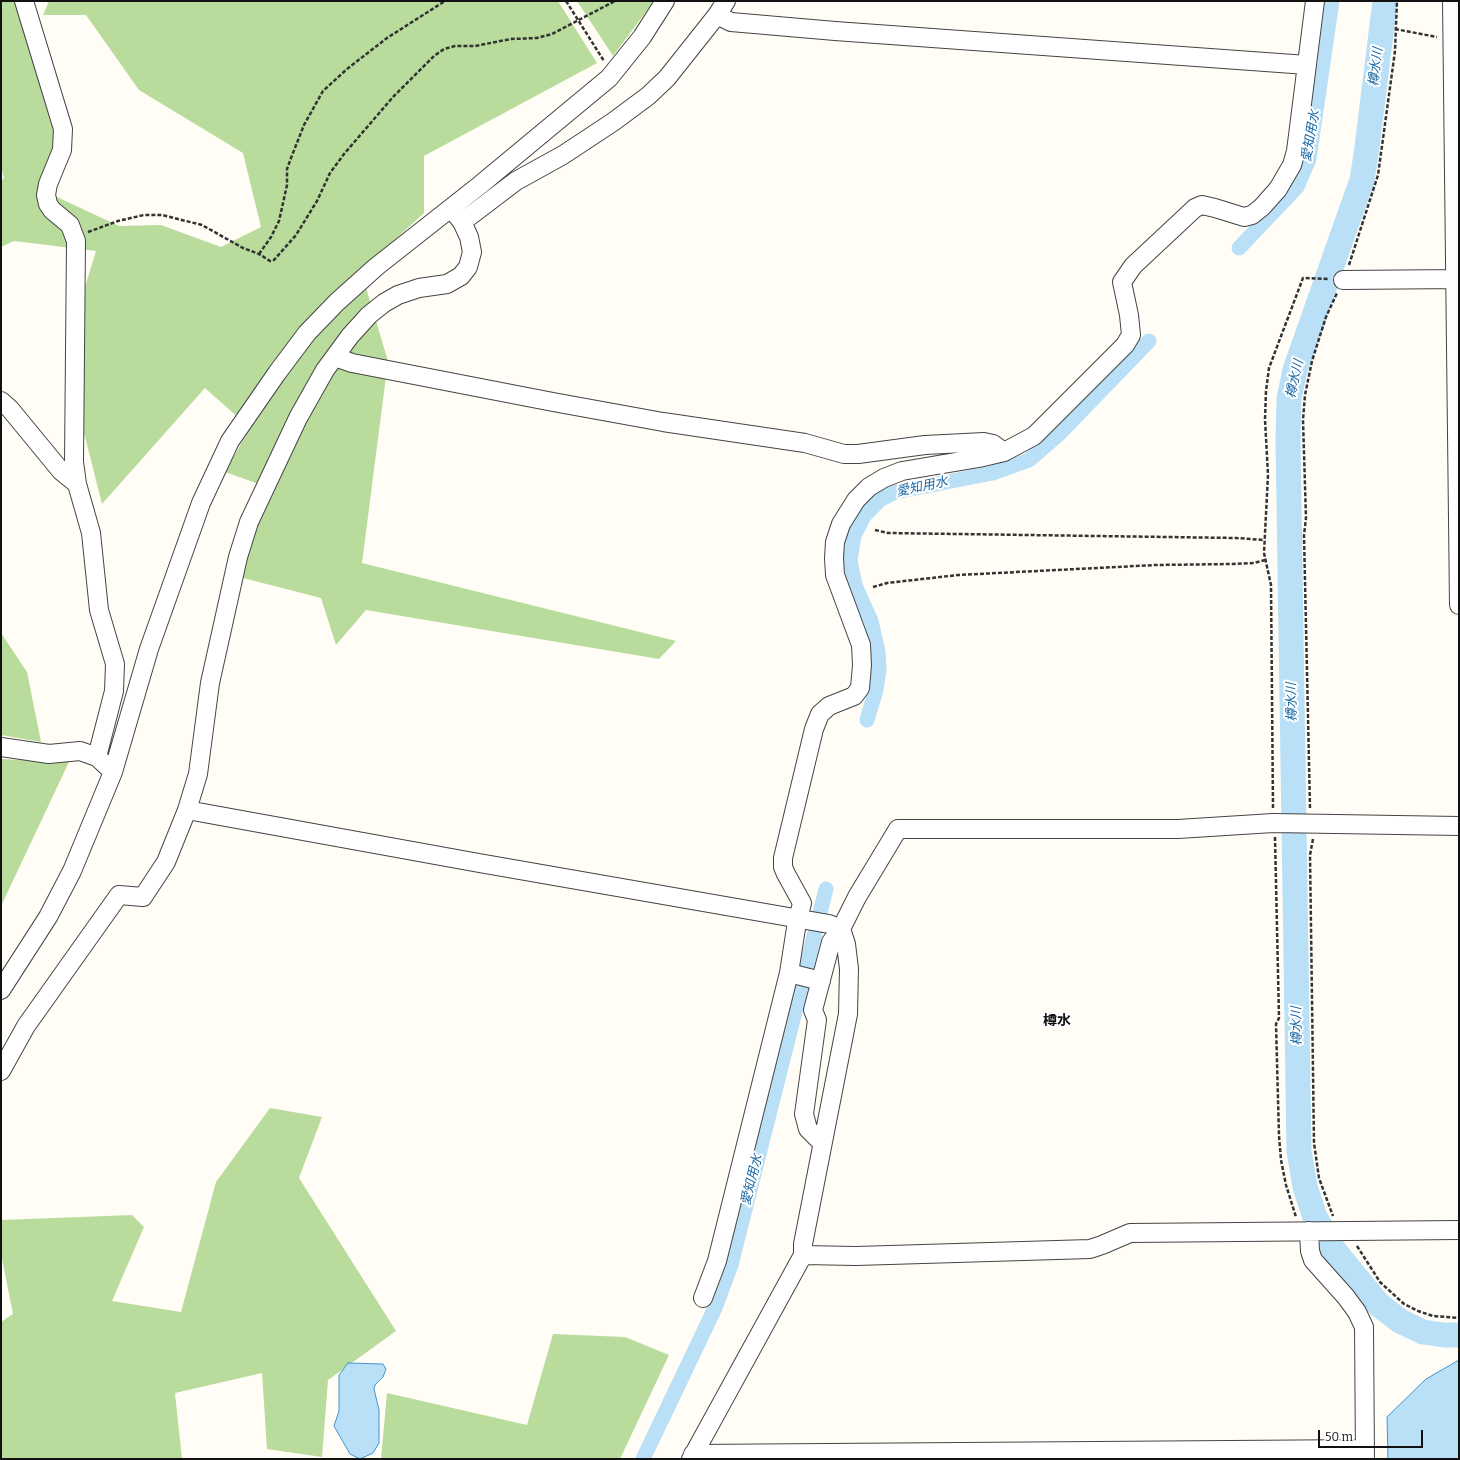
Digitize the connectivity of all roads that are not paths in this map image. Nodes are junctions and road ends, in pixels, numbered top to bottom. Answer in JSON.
{"nodes":[{"id":1,"x":24,"y":1,"type":"edge"},
{"id":2,"x":665,"y":1,"type":"edge"},
{"id":3,"x":1315,"y":1,"type":"edge"},
{"id":4,"x":1452,"y":1,"type":"edge"},
{"id":5,"x":722,"y":8,"type":"edge"},
{"id":6,"x":1307,"y":65,"type":"junction"},
{"id":7,"x":451,"y":208,"type":"junction"},
{"id":8,"x":462,"y":222,"type":"junction"},
{"id":9,"x":1458,"y":279,"type":"edge"},
{"id":10,"x":1343,"y":280,"type":"road end"},
{"id":11,"x":335,"y":357,"type":"junction"},
{"id":12,"x":1,"y":401,"type":"edge"},
{"id":13,"x":1004,"y":452,"type":"junction"},
{"id":14,"x":77,"y":484,"type":"junction"},
{"id":15,"x":1458,"y":507,"type":"edge"},
{"id":16,"x":1459,"y":605,"type":"edge"},
{"id":17,"x":1,"y":747,"type":"edge"},
{"id":18,"x":97,"y":757,"type":"junction"},
{"id":19,"x":113,"y":772,"type":"junction"},
{"id":20,"x":187,"y":810,"type":"junction"},
{"id":21,"x":1459,"y":826,"type":"edge"},
{"id":22,"x":800,"y":919,"type":"junction"},
{"id":23,"x":835,"y":927,"type":"junction"},
{"id":24,"x":789,"y":973,"type":"junction"},
{"id":25,"x":820,"y":981,"type":"junction"},
{"id":26,"x":1,"y":990,"type":"edge"},
{"id":27,"x":1,"y":1071,"type":"edge"},
{"id":28,"x":822,"y":1143,"type":"junction"},
{"id":29,"x":1459,"y":1230,"type":"edge"},
{"id":30,"x":1324,"y":1231,"type":"junction"},
{"id":31,"x":803,"y":1255,"type":"junction"},
{"id":32,"x":703,"y":1298,"type":"dead end"},
{"id":33,"x":1365,"y":1454,"type":"edge"},
{"id":34,"x":692,"y":1457,"type":"edge"}],
"edges":[{"from":1,"to":14,"type":"street"},
{"from":2,"to":7,"type":"street"},
{"from":3,"to":6,"type":"street"},
{"from":4,"to":9,"type":"street"},
{"from":5,"to":6,"type":"street"},
{"from":5,"to":8,"type":"street"},
{"from":6,"to":13,"type":"street"},
{"from":7,"to":8,"type":"street"},
{"from":7,"to":19,"type":"street"},
{"from":8,"to":11,"type":"street"},
{"from":9,"to":10,"type":"street"},
{"from":9,"to":15,"type":"street"},
{"from":11,"to":13,"type":"street"},
{"from":11,"to":20,"type":"street"},
{"from":12,"to":14,"type":"street"},
{"from":13,"to":22,"type":"street"},
{"from":14,"to":18,"type":"street"},
{"from":15,"to":16,"type":"street"},
{"from":17,"to":18,"type":"street"},
{"from":18,"to":19,"type":"street"},
{"from":19,"to":26,"type":"street"},
{"from":20,"to":22,"type":"street"},
{"from":20,"to":27,"type":"street"},
{"from":21,"to":23,"type":"street"},
{"from":22,"to":23,"type":"street"},
{"from":22,"to":24,"type":"street"},
{"from":23,"to":25,"type":"street"},
{"from":23,"to":28,"type":"street"},
{"from":24,"to":25,"type":"street"},
{"from":24,"to":32,"type":"street"},
{"from":25,"to":28,"type":"street"},
{"from":28,"to":31,"type":"street"},
{"from":29,"to":30,"type":"street"},
{"from":30,"to":31,"type":"street"},
{"from":30,"to":33,"type":"street"},
{"from":31,"to":34,"type":"street"},
{"from":33,"to":34,"type":"street"}]}
